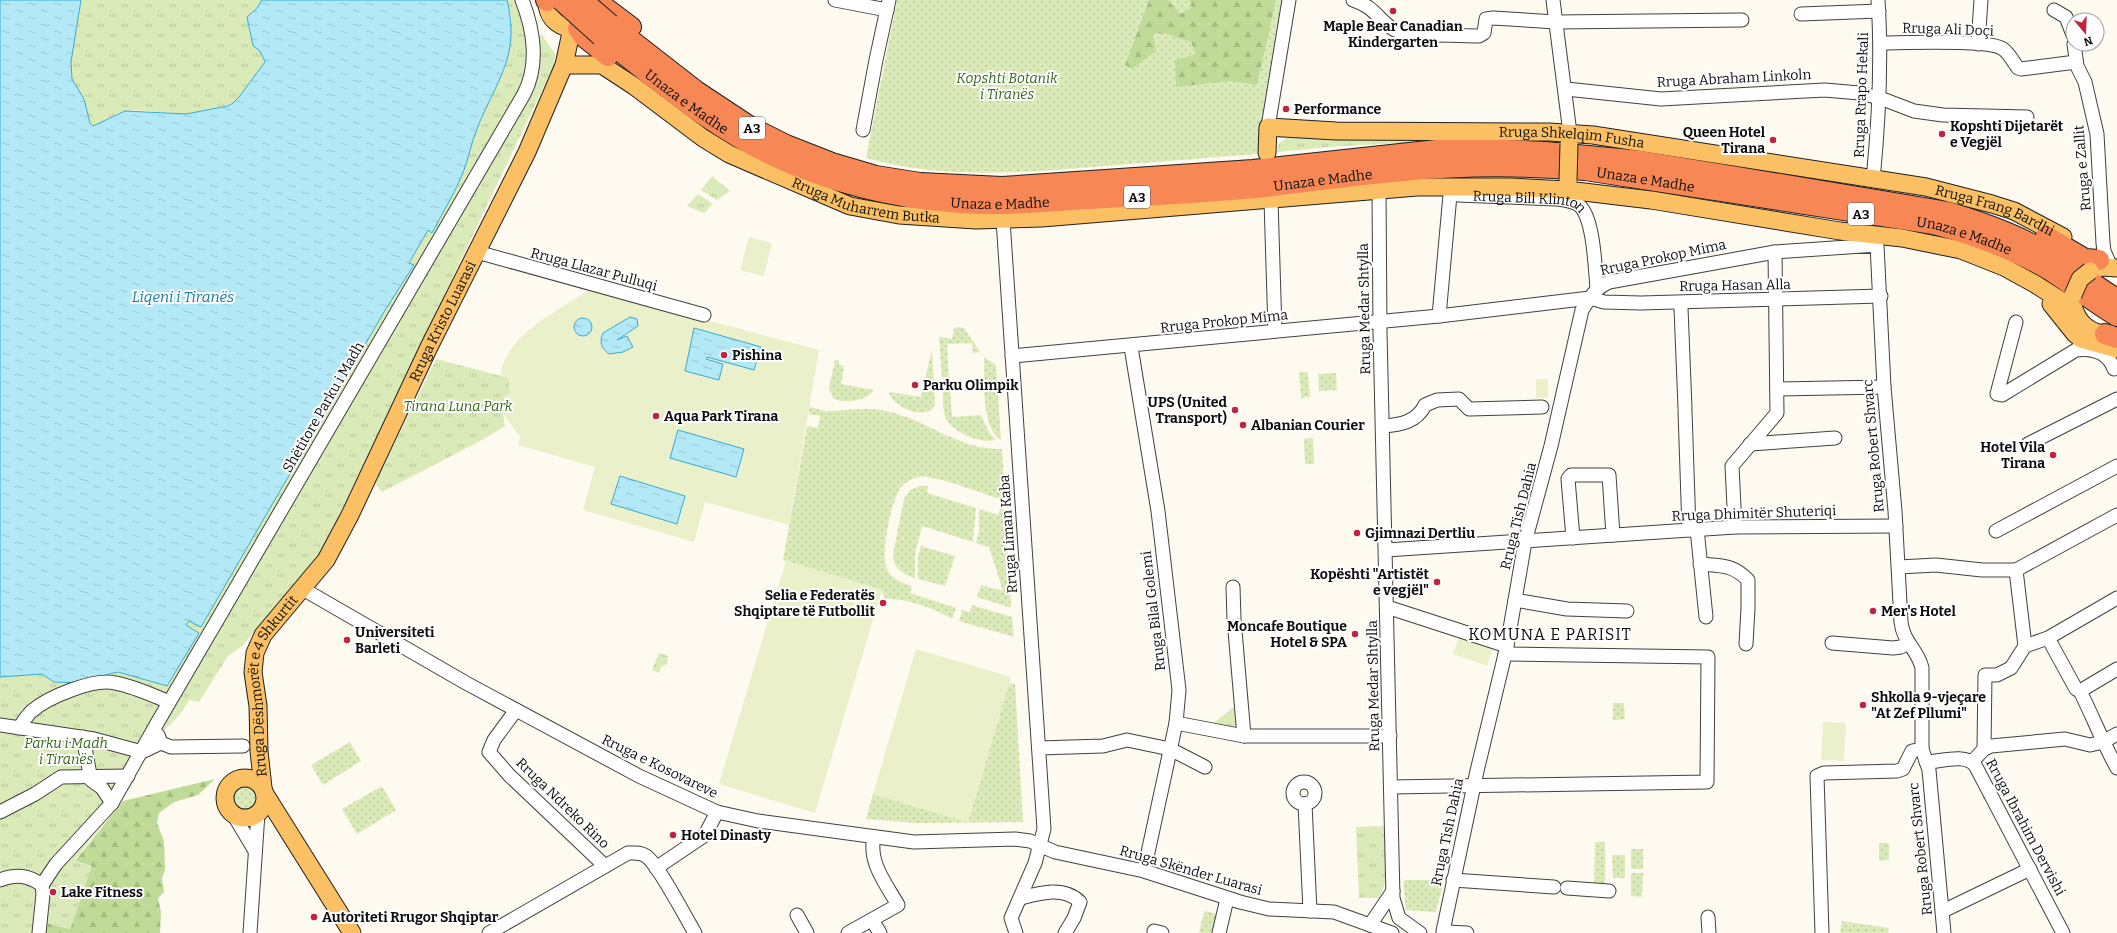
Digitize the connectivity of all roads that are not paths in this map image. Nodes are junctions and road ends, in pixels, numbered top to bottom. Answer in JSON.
{"nodes":[{"id":1,"x":522,"y":0,"type":"edge"},
{"id":2,"x":547,"y":0,"type":"edge"},
{"id":3,"x":561,"y":0,"type":"edge"},
{"id":4,"x":835,"y":0,"type":"edge"},
{"id":5,"x":1292,"y":0,"type":"edge"},
{"id":6,"x":1352,"y":0,"type":"edge"},
{"id":7,"x":1552,"y":0,"type":"edge"},
{"id":8,"x":1981,"y":0,"type":"edge"},
{"id":9,"x":593,"y":1,"type":"edge"},
{"id":10,"x":888,"y":5,"type":"edge"},
{"id":11,"x":1878,"y":6,"type":"edge"},
{"id":12,"x":2054,"y":10,"type":"dead end"},
{"id":13,"x":1801,"y":14,"type":"dead end"},
{"id":14,"x":2065,"y":16,"type":"edge"},
{"id":15,"x":1742,"y":20,"type":"dead end"},
{"id":16,"x":1556,"y":22,"type":"junction"},
{"id":17,"x":571,"y":28,"type":"junction"},
{"id":18,"x":605,"y":30,"type":"junction"},
{"id":19,"x":1880,"y":43,"type":"junction"},
{"id":20,"x":1978,"y":44,"type":"junction"},
{"id":21,"x":2075,"y":52,"type":"edge"},
{"id":22,"x":2076,"y":62,"type":"junction"},
{"id":23,"x":564,"y":65,"type":"junction"},
{"id":24,"x":1566,"y":89,"type":"junction"},
{"id":25,"x":1880,"y":98,"type":"junction"},
{"id":26,"x":2027,"y":118,"type":"dead end"},
{"id":27,"x":1268,"y":127,"type":"junction"},
{"id":28,"x":863,"y":130,"type":"dead end"},
{"id":29,"x":1570,"y":138,"type":"junction"},
{"id":30,"x":1267,"y":153,"type":"dead end"},
{"id":31,"x":1752,"y":180,"type":"junction"},
{"id":32,"x":1874,"y":180,"type":"junction"},
{"id":33,"x":1568,"y":185,"type":"junction"},
{"id":34,"x":1682,"y":187,"type":"junction"},
{"id":35,"x":904,"y":188,"type":"junction"},
{"id":36,"x":1387,"y":190,"type":"junction"},
{"id":37,"x":1450,"y":195,"type":"junction"},
{"id":38,"x":1270,"y":196,"type":"junction"},
{"id":39,"x":1003,"y":220,"type":"junction"},
{"id":40,"x":1860,"y":233,"type":"junction"},
{"id":41,"x":1917,"y":241,"type":"junction"},
{"id":42,"x":1881,"y":244,"type":"junction"},
{"id":43,"x":477,"y":252,"type":"junction"},
{"id":44,"x":1775,"y":252,"type":"junction"},
{"id":45,"x":2105,"y":266,"type":"edge"},
{"id":46,"x":1593,"y":293,"type":"junction"},
{"id":47,"x":1881,"y":296,"type":"junction"},
{"id":48,"x":2117,"y":299,"type":"edge"},
{"id":49,"x":1775,"y":301,"type":"junction"},
{"id":50,"x":2074,"y":305,"type":"junction"},
{"id":51,"x":1681,"y":308,"type":"dead end"},
{"id":52,"x":704,"y":315,"type":"dead end"},
{"id":53,"x":1439,"y":316,"type":"junction"},
{"id":54,"x":2117,"y":316,"type":"edge"},
{"id":55,"x":1380,"y":322,"type":"junction"},
{"id":56,"x":2016,"y":322,"type":"dead end"},
{"id":57,"x":1275,"y":331,"type":"junction"},
{"id":58,"x":2112,"y":342,"type":"edge"},
{"id":59,"x":1131,"y":347,"type":"junction"},
{"id":60,"x":1012,"y":356,"type":"junction"},
{"id":61,"x":2116,"y":372,"type":"edge"},
{"id":62,"x":1884,"y":387,"type":"junction"},
{"id":63,"x":1777,"y":389,"type":"junction"},
{"id":64,"x":2117,"y":399,"type":"edge"},
{"id":65,"x":1542,"y":407,"type":"dead end"},
{"id":66,"x":1383,"y":426,"type":"junction"},
{"id":67,"x":1835,"y":438,"type":"dead end"},
{"id":68,"x":1750,"y":444,"type":"junction"},
{"id":69,"x":2028,"y":444,"type":"dead end"},
{"id":70,"x":2117,"y":466,"type":"edge"},
{"id":71,"x":2117,"y":516,"type":"edge"},
{"id":72,"x":1896,"y":526,"type":"junction"},
{"id":73,"x":1735,"y":527,"type":"junction"},
{"id":74,"x":1693,"y":529,"type":"junction"},
{"id":75,"x":1996,"y":531,"type":"dead end"},
{"id":76,"x":1613,"y":535,"type":"junction"},
{"id":77,"x":1573,"y":538,"type":"junction"},
{"id":78,"x":1525,"y":542,"type":"junction"},
{"id":79,"x":1386,"y":550,"type":"junction"},
{"id":80,"x":1700,"y":564,"type":"junction"},
{"id":81,"x":1899,"y":567,"type":"junction"},
{"id":82,"x":2016,"y":570,"type":"junction"},
{"id":83,"x":1233,"y":587,"type":"dead end"},
{"id":84,"x":303,"y":589,"type":"junction"},
{"id":85,"x":2117,"y":598,"type":"edge"},
{"id":86,"x":1515,"y":600,"type":"junction"},
{"id":87,"x":1387,"y":607,"type":"junction"},
{"id":88,"x":1627,"y":611,"type":"dead end"},
{"id":89,"x":1706,"y":616,"type":"dead end"},
{"id":90,"x":2048,"y":638,"type":"junction"},
{"id":91,"x":1832,"y":643,"type":"dead end"},
{"id":92,"x":1908,"y":643,"type":"junction"},
{"id":93,"x":1746,"y":644,"type":"dead end"},
{"id":94,"x":2025,"y":646,"type":"junction"},
{"id":95,"x":1506,"y":650,"type":"junction"},
{"id":96,"x":2117,"y":669,"type":"edge"},
{"id":97,"x":2080,"y":691,"type":"junction"},
{"id":98,"x":170,"y":702,"type":"junction"},
{"id":99,"x":516,"y":710,"type":"junction"},
{"id":100,"x":1176,"y":723,"type":"junction"},
{"id":101,"x":0,"y":725,"type":"edge"},
{"id":102,"x":156,"y":725,"type":"junction"},
{"id":103,"x":19,"y":728,"type":"junction"},
{"id":104,"x":2117,"y":734,"type":"edge"},
{"id":105,"x":1244,"y":736,"type":"junction"},
{"id":106,"x":1390,"y":736,"type":"junction"},
{"id":107,"x":83,"y":737,"type":"junction"},
{"id":108,"x":2103,"y":742,"type":"junction"},
{"id":109,"x":161,"y":743,"type":"junction"},
{"id":110,"x":251,"y":748,"type":"junction"},
{"id":111,"x":1039,"y":748,"type":"junction"},
{"id":112,"x":1984,"y":749,"type":"junction"},
{"id":113,"x":1170,"y":750,"type":"junction"},
{"id":114,"x":142,"y":752,"type":"junction"},
{"id":115,"x":1924,"y":755,"type":"junction"},
{"id":116,"x":1972,"y":762,"type":"junction"},
{"id":117,"x":1205,"y":767,"type":"dead end"},
{"id":118,"x":2117,"y":768,"type":"edge"},
{"id":119,"x":91,"y":776,"type":"junction"},
{"id":120,"x":128,"y":776,"type":"junction"},
{"id":121,"x":239,"y":778,"type":"junction"},
{"id":122,"x":1474,"y":785,"type":"junction"},
{"id":123,"x":1391,"y":787,"type":"junction"},
{"id":124,"x":264,"y":791,"type":"junction"},
{"id":125,"x":112,"y":803,"type":"junction"},
{"id":126,"x":1305,"y":804,"type":"dead end"},
{"id":127,"x":0,"y":812,"type":"edge"},
{"id":128,"x":717,"y":812,"type":"junction"},
{"id":129,"x":259,"y":813,"type":"junction"},
{"id":130,"x":233,"y":814,"type":"junction"},
{"id":131,"x":278,"y":815,"type":"junction"},
{"id":132,"x":874,"y":837,"type":"junction"},
{"id":133,"x":1041,"y":846,"type":"junction"},
{"id":134,"x":255,"y":851,"type":"junction"},
{"id":135,"x":605,"y":866,"type":"junction"},
{"id":136,"x":656,"y":868,"type":"junction"},
{"id":137,"x":2030,"y":869,"type":"junction"},
{"id":138,"x":1144,"y":871,"type":"junction"},
{"id":139,"x":0,"y":880,"type":"edge"},
{"id":140,"x":1453,"y":880,"type":"junction"},
{"id":141,"x":42,"y":885,"type":"junction"},
{"id":142,"x":1393,"y":891,"type":"junction"},
{"id":143,"x":1609,"y":891,"type":"dead end"},
{"id":144,"x":1021,"y":898,"type":"junction"},
{"id":145,"x":1226,"y":899,"type":"junction"},
{"id":146,"x":1310,"y":911,"type":"junction"},
{"id":147,"x":1943,"y":911,"type":"junction"},
{"id":148,"x":797,"y":916,"type":"dead end"},
{"id":149,"x":1708,"y":917,"type":"dead end"},
{"id":150,"x":872,"y":920,"type":"junction"},
{"id":151,"x":1370,"y":925,"type":"junction"},
{"id":152,"x":1443,"y":932,"type":"edge"},
{"id":153,"x":39,"y":933,"type":"edge"},
{"id":154,"x":250,"y":933,"type":"edge"},
{"id":155,"x":352,"y":933,"type":"edge"},
{"id":156,"x":489,"y":933,"type":"edge"},
{"id":157,"x":695,"y":933,"type":"edge"},
{"id":158,"x":807,"y":933,"type":"edge"},
{"id":159,"x":848,"y":933,"type":"edge"},
{"id":160,"x":880,"y":933,"type":"edge"},
{"id":161,"x":1016,"y":933,"type":"edge"},
{"id":162,"x":1065,"y":933,"type":"edge"},
{"id":163,"x":1219,"y":933,"type":"edge"},
{"id":164,"x":1392,"y":933,"type":"edge"},
{"id":165,"x":1420,"y":933,"type":"edge"},
{"id":166,"x":1467,"y":933,"type":"edge"},
{"id":167,"x":1709,"y":933,"type":"edge"},
{"id":168,"x":1822,"y":933,"type":"edge"},
{"id":169,"x":1944,"y":933,"type":"edge"},
{"id":170,"x":2063,"y":933,"type":"edge"}],
"edges":[{"from":1,"to":98,"type":"street","name":"Shëtitore Parku i Madh"},
{"from":2,"to":17,"type":"main road"},
{"from":3,"to":18,"type":"highway","name":"Unaza e Madhe","number":"A3","bridge":true},
{"from":4,"to":10,"type":"street"},
{"from":5,"to":27,"type":"street"},
{"from":6,"to":16,"type":"street"},
{"from":7,"to":16,"type":"street"},
{"from":8,"to":20,"type":"street"},
{"from":9,"to":17,"type":"main road"},
{"from":9,"to":18,"type":"highway","name":"Unaza e Madhe","number":"A3","bridge":true},
{"from":9,"to":35,"type":"highway"},
{"from":10,"to":28,"type":"street"},
{"from":11,"to":13,"type":"street","name":"Rruga Rrapo Hekali"},
{"from":11,"to":19,"type":"street","name":"Rruga Rrapo Hekali"},
{"from":12,"to":14,"type":"street"},
{"from":15,"to":16,"type":"street"},
{"from":16,"to":24,"type":"street"},
{"from":17,"to":23,"type":"main road","name":"Rruga Kristo Luarasi"},
{"from":17,"to":35,"type":"highway"},
{"from":18,"to":35,"type":"highway","name":"Unaza e Madhe","number":"A3"},
{"from":19,"to":20,"type":"street","name":"Rruga Ali Doçi"},
{"from":19,"to":25,"type":"street","name":"Rruga Rrapo Hekali"},
{"from":20,"to":22,"type":"street","name":"Rruga Ali Doçi"},
{"from":21,"to":22,"type":"street","name":"Rruga e Zallit"},
{"from":22,"to":45,"type":"street","name":"Rruga e Zallit"},
{"from":23,"to":39,"type":"main road","name":"Rruga Muharrem Butka"},
{"from":23,"to":43,"type":"main road","name":"Rruga Kristo Luarasi"},
{"from":24,"to":25,"type":"street","name":"Rruga Abraham Linkoln"},
{"from":24,"to":29,"type":"street"},
{"from":25,"to":26,"type":"street","name":"Rruga Abraham Linkoln"},
{"from":25,"to":32,"type":"street","name":"Rruga Rrapo Hekali"},
{"from":27,"to":29,"type":"main road","name":"Rruga Shkelqim Fusha"},
{"from":27,"to":30,"type":"main road"},
{"from":29,"to":32,"type":"main road","name":"Rruga Shkelqim Fusha"},
{"from":29,"to":33,"type":"main road","bridge":true},
{"from":31,"to":35,"type":"highway","name":"Unaza e Madhe","number":"A3"},
{"from":31,"to":45,"type":"highway"},
{"from":31,"to":48,"type":"highway","name":"Unaza e Madhe","number":"A3"},
{"from":32,"to":45,"type":"main road","name":"Rruga Frang Bardhi"},
{"from":33,"to":36,"type":"main road","name":"Rruga Muharrem Butka"},
{"from":33,"to":40,"type":"main road","name":"Rruga Muharrem Butka"},
{"from":34,"to":35,"type":"highway","name":"Unaza e Madhe","number":"A3"},
{"from":34,"to":50,"type":"highway"},
{"from":34,"to":54,"type":"highway","name":"Unaza e Madhe","number":"A3"},
{"from":36,"to":37,"type":"street","name":"Rruga Bill Klinton"},
{"from":36,"to":38,"type":"main road","name":"Rruga Muharrem Butka"},
{"from":36,"to":55,"type":"street","name":"Rruga Medar Shtylla"},
{"from":37,"to":46,"type":"street","name":"Rruga Bill Klinton"},
{"from":37,"to":53,"type":"street"},
{"from":38,"to":39,"type":"main road","name":"Rruga Muharrem Butka"},
{"from":38,"to":57,"type":"street"},
{"from":39,"to":60,"type":"street","name":"Rruga Liman Kaba"},
{"from":40,"to":41,"type":"main road","name":"Rruga Muharrem Butka"},
{"from":40,"to":42,"type":"main road"},
{"from":41,"to":42,"type":"main road"},
{"from":41,"to":50,"type":"main road"},
{"from":42,"to":44,"type":"street","name":"Rruga Prokop Mima"},
{"from":42,"to":47,"type":"street","name":"Rruga Robert Shvarc"},
{"from":42,"to":58,"type":"main road"},
{"from":43,"to":52,"type":"street","name":"Rruga Llazar Pulluqi"},
{"from":43,"to":84,"type":"main road","name":"Rruga Kristo Luarasi"},
{"from":44,"to":46,"type":"street","name":"Rruga Prokop Mima"},
{"from":44,"to":49,"type":"street"},
{"from":45,"to":50,"type":"main road","bridge":true},
{"from":46,"to":49,"type":"street","name":"Rruga Hasan Alla"},
{"from":46,"to":53,"type":"street","name":"Rruga Prokop Mima"},
{"from":46,"to":78,"type":"street","name":"Rruga Tish Dahia"},
{"from":47,"to":49,"type":"street","name":"Rruga Hasan Alla"},
{"from":47,"to":62,"type":"street","name":"Rruga Robert Shvarc"},
{"from":49,"to":63,"type":"street"},
{"from":50,"to":58,"type":"main road"},
{"from":51,"to":74,"type":"street"},
{"from":53,"to":55,"type":"street","name":"Rruga Prokop Mima"},
{"from":55,"to":57,"type":"street","name":"Rruga Prokop Mima"},
{"from":55,"to":66,"type":"street","name":"Rruga Medar Shtylla"},
{"from":56,"to":58,"type":"street"},
{"from":57,"to":59,"type":"street","name":"Rruga Prokop Mima"},
{"from":58,"to":61,"type":"street"},
{"from":59,"to":60,"type":"street","name":"Rruga Prokop Mima"},
{"from":59,"to":100,"type":"street","name":"Rruga Bilal Golemi"},
{"from":60,"to":111,"type":"street","name":"Rruga Liman Kaba"},
{"from":62,"to":63,"type":"street"},
{"from":62,"to":72,"type":"street","name":"Rruga Robert Shvarc"},
{"from":63,"to":68,"type":"street"},
{"from":64,"to":69,"type":"street"},
{"from":65,"to":66,"type":"street"},
{"from":66,"to":79,"type":"street","name":"Rruga Medar Shtylla"},
{"from":67,"to":68,"type":"street"},
{"from":68,"to":73,"type":"street"},
{"from":70,"to":75,"type":"street"},
{"from":71,"to":82,"type":"street"},
{"from":72,"to":73,"type":"street","name":"Rruga Dhimitër Shuteriqi"},
{"from":72,"to":81,"type":"street","name":"Rruga Robert Shvarc"},
{"from":73,"to":74,"type":"street","name":"Rruga Dhimitër Shuteriqi"},
{"from":74,"to":76,"type":"street","name":"Rruga Dhimitër Shuteriqi"},
{"from":74,"to":80,"type":"street"},
{"from":76,"to":77,"type":"street","name":"Rruga Dhimitër Shuteriqi"},
{"from":76,"to":77,"type":"street"},
{"from":77,"to":78,"type":"street","name":"Rruga Dhimitër Shuteriqi"},
{"from":78,"to":79,"type":"street","name":"Rruga Dhimitër Shuteriqi"},
{"from":78,"to":86,"type":"street","name":"Rruga Tish Dahia"},
{"from":79,"to":87,"type":"street","name":"Rruga Medar Shtylla"},
{"from":80,"to":89,"type":"street"},
{"from":80,"to":93,"type":"street"},
{"from":81,"to":82,"type":"street"},
{"from":81,"to":92,"type":"street","name":"Rruga Robert Shvarc"},
{"from":82,"to":94,"type":"street"},
{"from":83,"to":105,"type":"street"},
{"from":84,"to":99,"type":"street","name":"Rruga e Kosovareve"},
{"from":84,"to":110,"type":"main road","name":"Rruga Dëshmorët e 4 Shkurtit"},
{"from":85,"to":90,"type":"street"},
{"from":86,"to":88,"type":"street"},
{"from":86,"to":95,"type":"street","name":"Rruga Tish Dahia"},
{"from":87,"to":95,"type":"street"},
{"from":87,"to":106,"type":"street","name":"Rruga Medar Shtylla"},
{"from":90,"to":94,"type":"street"},
{"from":90,"to":97,"type":"street"},
{"from":91,"to":92,"type":"street"},
{"from":92,"to":115,"type":"street","name":"Rruga Robert Shvarc"},
{"from":94,"to":112,"type":"street","name":"Rruga Ibrahim Dervishi"},
{"from":95,"to":122,"type":"street","name":"Rruga Tish Dahia"},
{"from":95,"to":122,"type":"street"},
{"from":96,"to":97,"type":"street"},
{"from":97,"to":108,"type":"street"},
{"from":98,"to":102,"type":"street","name":"Shëtitore Parku i Madh"},
{"from":98,"to":103,"type":"street"},
{"from":99,"to":128,"type":"street","name":"Rruga e Kosovareve"},
{"from":99,"to":135,"type":"street","name":"Rruga Ndreko Rino"},
{"from":100,"to":105,"type":"street"},
{"from":100,"to":113,"type":"street","name":"Rruga Bilal Golemi"},
{"from":101,"to":103,"type":"street"},
{"from":102,"to":109,"type":"street"},
{"from":102,"to":114,"type":"street","name":"Shëtitore Parku i Madh"},
{"from":103,"to":107,"type":"street"},
{"from":104,"to":108,"type":"street"},
{"from":105,"to":106,"type":"street"},
{"from":106,"to":123,"type":"street","name":"Rruga Medar Shtylla"},
{"from":107,"to":114,"type":"street"},
{"from":107,"to":119,"type":"street"},
{"from":108,"to":112,"type":"street"},
{"from":108,"to":118,"type":"street"},
{"from":109,"to":110,"type":"street"},
{"from":109,"to":114,"type":"street"},
{"from":110,"to":121,"type":"main road"},
{"from":110,"to":124,"type":"main road","name":"Rruga Dëshmorët e 4 Shkurtit"},
{"from":111,"to":113,"type":"street"},
{"from":111,"to":133,"type":"street","name":"Rruga Liman Kaba"},
{"from":112,"to":116,"type":"street","name":"Rruga Ibrahim Dervishi"},
{"from":113,"to":117,"type":"street"},
{"from":113,"to":138,"type":"street","name":"Rruga Bilal Golemi"},
{"from":114,"to":120,"type":"street","name":"Shëtitore Parku i Madh"},
{"from":115,"to":116,"type":"street","name":"Rruga Robert Shvarc"},
{"from":115,"to":147,"type":"street","name":"Rruga Robert Shvarc"},
{"from":115,"to":168,"type":"street"},
{"from":116,"to":137,"type":"street","name":"Rruga Ibrahim Dervishi"},
{"from":119,"to":120,"type":"street"},
{"from":119,"to":125,"type":"street"},
{"from":119,"to":127,"type":"street"},
{"from":120,"to":125,"type":"street","name":"Shëtitore Parku i Madh"},
{"from":121,"to":124,"type":"main road"},
{"from":121,"to":130,"type":"main road"},
{"from":122,"to":123,"type":"street"},
{"from":122,"to":140,"type":"street","name":"Rruga Tish Dahia"},
{"from":123,"to":142,"type":"street","name":"Rruga Medar Shtylla"},
{"from":124,"to":129,"type":"main road"},
{"from":124,"to":131,"type":"main road","name":"Rruga Dëshmorët e 4 Shkurtit"},
{"from":125,"to":141,"type":"street","name":"Shëtitore Parku i Madh"},
{"from":126,"to":146,"type":"street"},
{"from":128,"to":132,"type":"street","name":"Rruga e Kosovareve"},
{"from":128,"to":136,"type":"street"},
{"from":129,"to":130,"type":"main road"},
{"from":129,"to":131,"type":"main road"},
{"from":129,"to":134,"type":"street"},
{"from":130,"to":134,"type":"street"},
{"from":131,"to":155,"type":"main road","name":"Rruga Dëshmorët e 4 Shkurtit"},
{"from":132,"to":133,"type":"street","name":"Rruga e Kosovareve"},
{"from":132,"to":150,"type":"street"},
{"from":133,"to":138,"type":"street","name":"Rruga Skënder Luarasi"},
{"from":133,"to":144,"type":"street","name":"Rruga Liman Kaba"},
{"from":134,"to":154,"type":"street"},
{"from":135,"to":136,"type":"street","name":"Rruga Ndreko Rino"},
{"from":135,"to":156,"type":"street"},
{"from":136,"to":157,"type":"street","name":"Rruga Ndreko Rino"},
{"from":137,"to":147,"type":"street"},
{"from":137,"to":170,"type":"street","name":"Rruga Ibrahim Dervishi"},
{"from":138,"to":145,"type":"street","name":"Rruga Skënder Luarasi"},
{"from":139,"to":141,"type":"street"},
{"from":140,"to":143,"type":"street"},
{"from":140,"to":152,"type":"street","name":"Rruga Tish Dahia"},
{"from":141,"to":153,"type":"street"},
{"from":142,"to":151,"type":"street"},
{"from":142,"to":165,"type":"street","name":"Rruga Medar Shtylla"},
{"from":144,"to":161,"type":"street","name":"Rruga Liman Kaba"},
{"from":144,"to":162,"type":"street"},
{"from":145,"to":146,"type":"street","name":"Rruga Skënder Luarasi"},
{"from":145,"to":163,"type":"street"},
{"from":146,"to":151,"type":"street","name":"Rruga Skënder Luarasi"},
{"from":147,"to":169,"type":"street","name":"Rruga Robert Shvarc"},
{"from":148,"to":158,"type":"street"},
{"from":149,"to":167,"type":"street"},
{"from":150,"to":159,"type":"street"},
{"from":150,"to":160,"type":"street"},
{"from":151,"to":164,"type":"street","name":"Rruga Skënder Luarasi"},
{"from":152,"to":166,"type":"street"}]}
